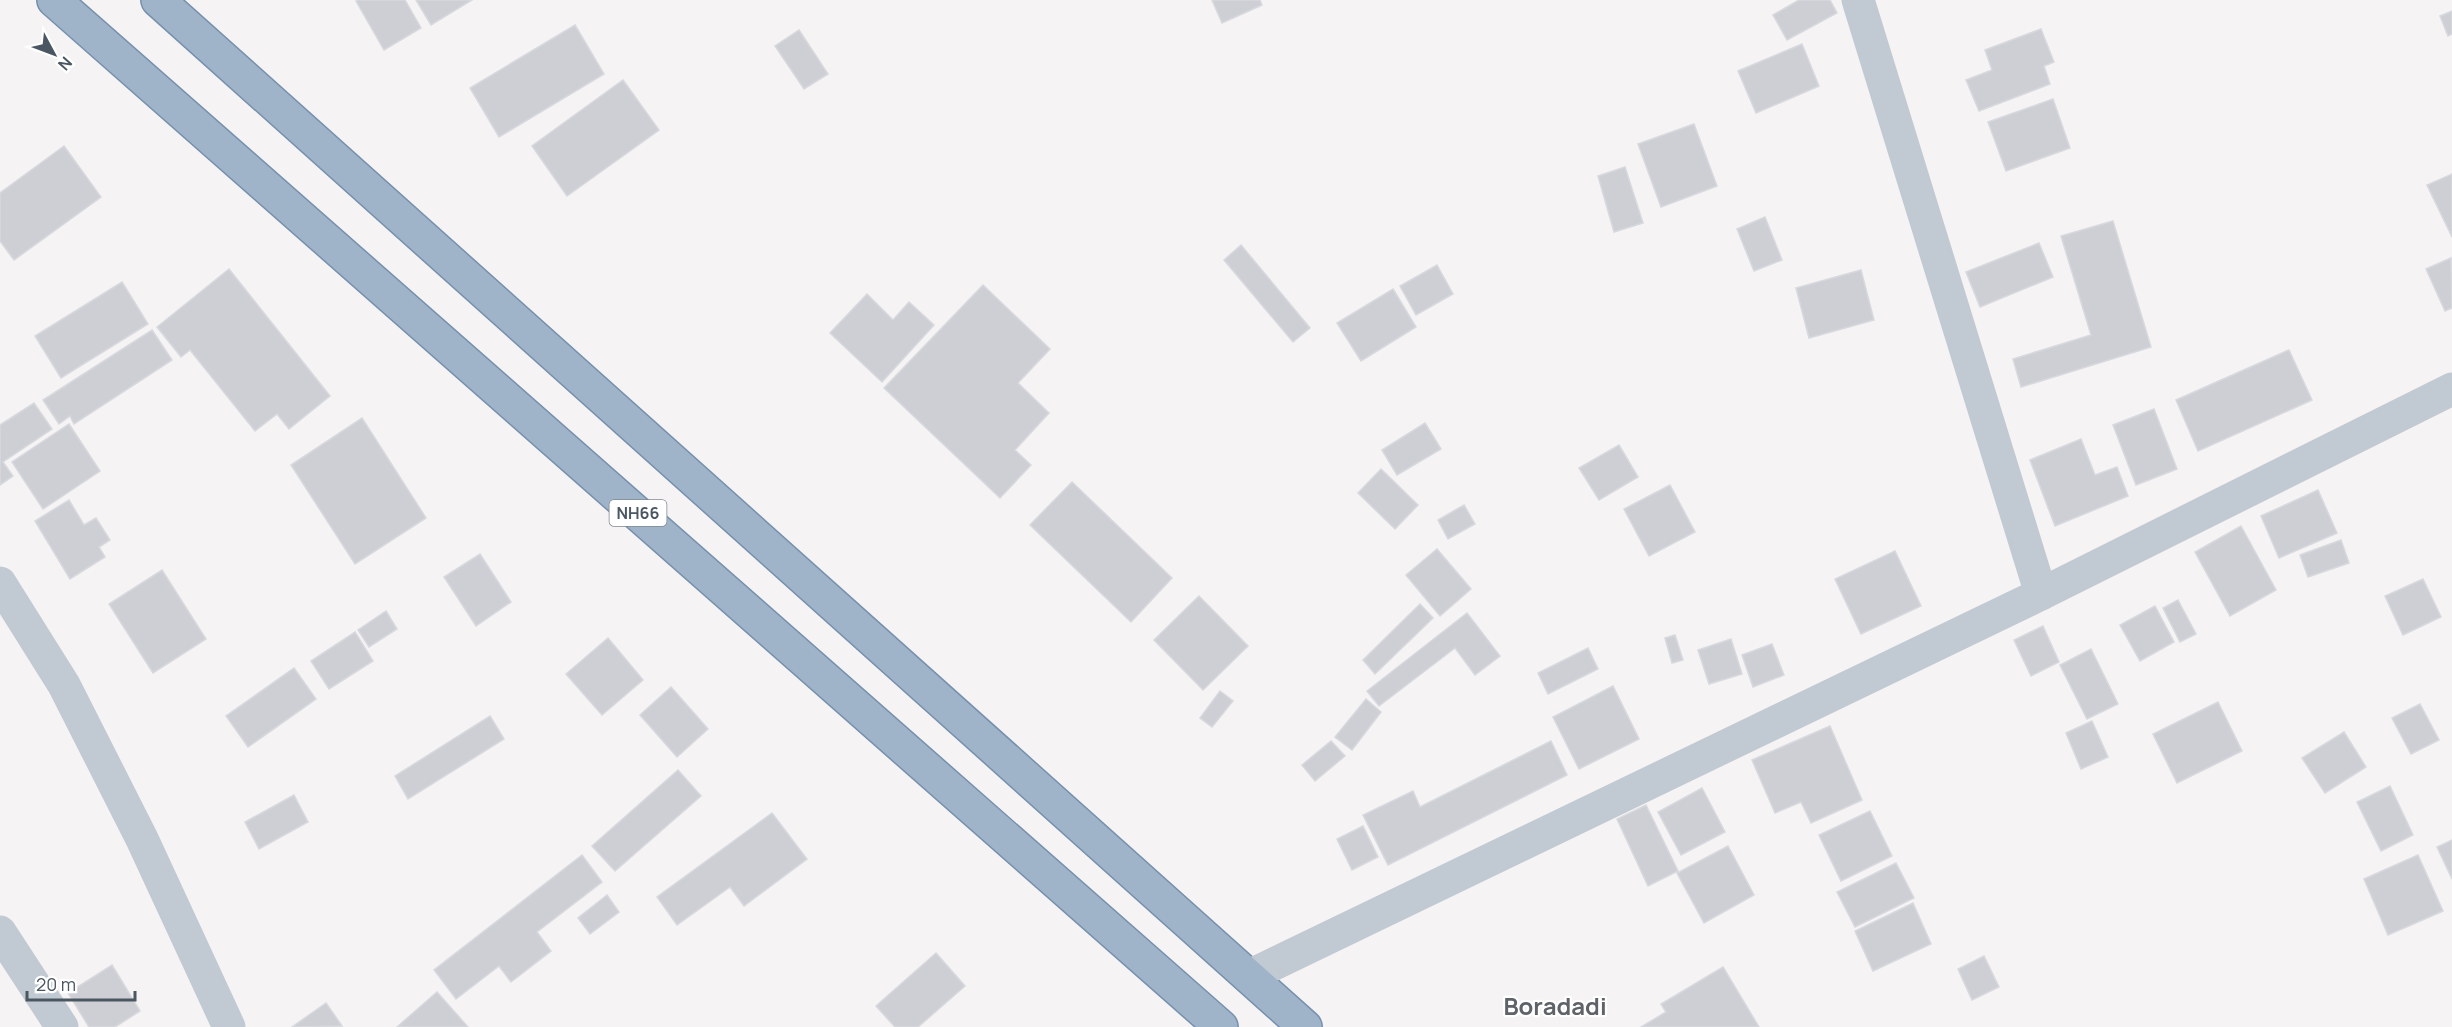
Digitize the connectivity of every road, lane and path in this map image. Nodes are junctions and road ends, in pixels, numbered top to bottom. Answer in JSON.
{"nodes":[{"id":1,"x":54,"y":0,"type":"edge"},
{"id":2,"x":158,"y":0,"type":"edge"},
{"id":3,"x":1858,"y":0,"type":"edge"},
{"id":4,"x":2452,"y":389,"type":"edge"},
{"id":5,"x":0,"y":583,"type":"edge"},
{"id":6,"x":2042,"y":594,"type":"junction"},
{"id":7,"x":0,"y":932,"type":"edge"},
{"id":8,"x":1248,"y":976,"type":"junction"},
{"id":9,"x":62,"y":1027,"type":"edge"},
{"id":10,"x":229,"y":1027,"type":"edge"},
{"id":11,"x":1221,"y":1027,"type":"edge"},
{"id":12,"x":1305,"y":1027,"type":"edge"}],
"edges":[{"from":1,"to":11,"type":"highway","number":"NH66"},
{"from":2,"to":8,"type":"highway"},
{"from":3,"to":6,"type":"street"},
{"from":4,"to":6,"type":"street"},
{"from":5,"to":10,"type":"street"},
{"from":6,"to":8,"type":"street"},
{"from":7,"to":9,"type":"street"},
{"from":8,"to":12,"type":"highway"}]}
